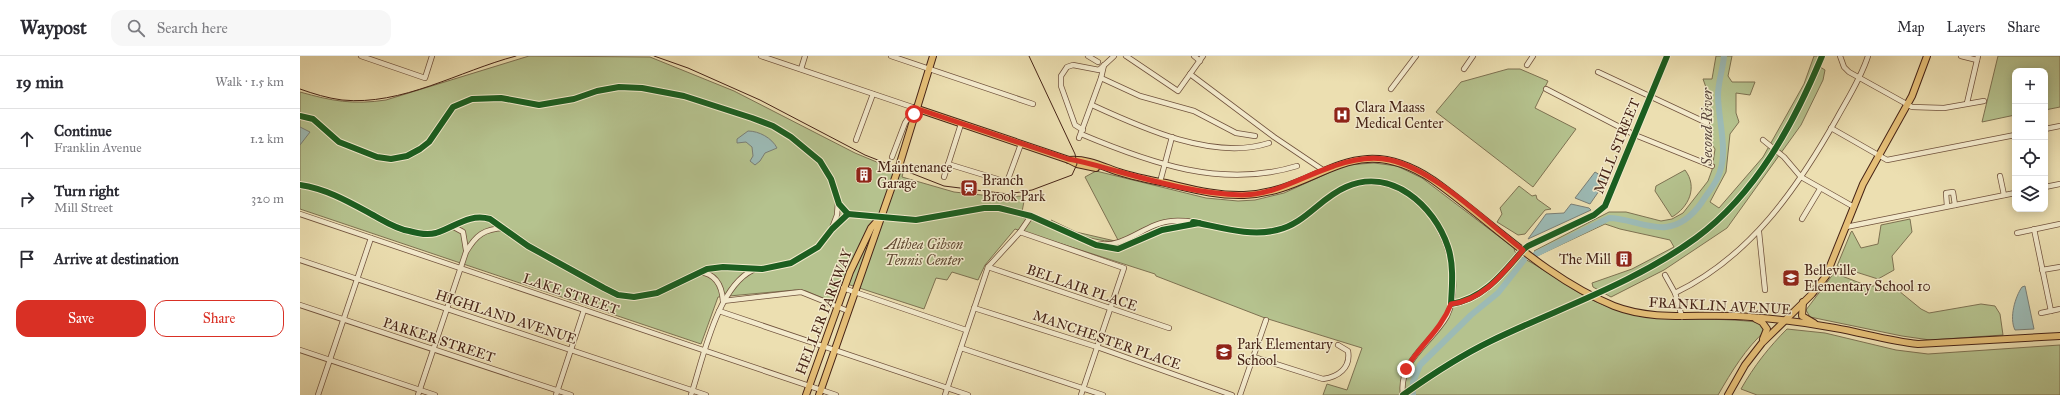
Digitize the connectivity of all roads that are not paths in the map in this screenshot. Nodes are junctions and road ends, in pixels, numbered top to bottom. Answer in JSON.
{"nodes":[{"id":1,"x":361,"y":56,"type":"edge"},
{"id":2,"x":432,"y":56,"type":"edge"},
{"id":3,"x":761,"y":56,"type":"edge"},
{"id":4,"x":805,"y":56,"type":"edge"},
{"id":5,"x":891,"y":56,"type":"edge"},
{"id":6,"x":933,"y":56,"type":"edge"},
{"id":7,"x":1088,"y":56,"type":"edge"},
{"id":8,"x":1114,"y":56,"type":"edge"},
{"id":9,"x":1126,"y":56,"type":"edge"},
{"id":10,"x":1194,"y":56,"type":"edge"},
{"id":11,"x":1416,"y":56,"type":"edge"},
{"id":12,"x":1473,"y":56,"type":"edge"},
{"id":13,"x":1532,"y":56,"type":"edge"},
{"id":14,"x":1667,"y":56,"type":"edge"},
{"id":15,"x":1842,"y":56,"type":"edge"},
{"id":16,"x":1868,"y":56,"type":"edge"},
{"id":17,"x":1927,"y":56,"type":"edge"},
{"id":18,"x":1961,"y":56,"type":"edge"},
{"id":19,"x":1202,"y":58,"type":"edge"},
{"id":20,"x":1977,"y":58,"type":"edge"},
{"id":21,"x":1098,"y":62,"type":"dead end"},
{"id":22,"x":1104,"y":65,"type":"junction"},
{"id":23,"x":1527,"y":65,"type":"dead end"},
{"id":24,"x":801,"y":69,"type":"junction"},
{"id":25,"x":929,"y":69,"type":"junction"},
{"id":26,"x":1464,"y":69,"type":"dead end"},
{"id":27,"x":1598,"y":72,"type":"dead end"},
{"id":28,"x":1190,"y":74,"type":"junction"},
{"id":29,"x":1102,"y":78,"type":"junction"},
{"id":30,"x":1859,"y":78,"type":"junction"},
{"id":31,"x":1391,"y":89,"type":"dead end"},
{"id":32,"x":1546,"y":89,"type":"dead end"},
{"id":33,"x":872,"y":94,"type":"junction"},
{"id":34,"x":1650,"y":96,"type":"junction"},
{"id":35,"x":1984,"y":101,"type":"dead end"},
{"id":36,"x":1032,"y":104,"type":"dead end"},
{"id":37,"x":1967,"y":104,"type":"junction"},
{"id":38,"x":1092,"y":105,"type":"junction"},
{"id":39,"x":1907,"y":105,"type":"junction"},
{"id":40,"x":915,"y":108,"type":"junction"},
{"id":41,"x":300,"y":116,"type":"edge"},
{"id":42,"x":1707,"y":123,"type":"dead end"},
{"id":43,"x":961,"y":124,"type":"junction"},
{"id":44,"x":2060,"y":126,"type":"edge"},
{"id":45,"x":1831,"y":128,"type":"junction"},
{"id":46,"x":2048,"y":128,"type":"edge"},
{"id":47,"x":1081,"y":134,"type":"junction"},
{"id":48,"x":1635,"y":135,"type":"junction"},
{"id":49,"x":1255,"y":136,"type":"dead end"},
{"id":50,"x":2012,"y":136,"type":"edge"},
{"id":51,"x":1172,"y":137,"type":"junction"},
{"id":52,"x":856,"y":140,"type":"dead end"},
{"id":53,"x":1763,"y":140,"type":"dead end"},
{"id":54,"x":1269,"y":142,"type":"dead end"},
{"id":55,"x":1021,"y":144,"type":"junction"},
{"id":56,"x":1879,"y":156,"type":"junction"},
{"id":57,"x":892,"y":157,"type":"dead end"},
{"id":58,"x":948,"y":164,"type":"junction"},
{"id":59,"x":1164,"y":164,"type":"junction"},
{"id":60,"x":1712,"y":166,"type":"dead end"},
{"id":61,"x":1294,"y":167,"type":"dead end"},
{"id":62,"x":1323,"y":170,"type":"junction"},
{"id":63,"x":2000,"y":176,"type":"dead end"},
{"id":64,"x":944,"y":177,"type":"dead end"},
{"id":65,"x":1801,"y":177,"type":"junction"},
{"id":66,"x":1160,"y":182,"type":"junction"},
{"id":67,"x":2060,"y":184,"type":"edge"},
{"id":68,"x":300,"y":185,"type":"edge"},
{"id":69,"x":2048,"y":186,"type":"edge"},
{"id":70,"x":1820,"y":189,"type":"junction"},
{"id":71,"x":2012,"y":194,"type":"edge"},
{"id":72,"x":2004,"y":195,"type":"junction"},
{"id":73,"x":838,"y":201,"type":"junction"},
{"id":74,"x":1955,"y":205,"type":"junction"},
{"id":75,"x":1947,"y":206,"type":"junction"},
{"id":76,"x":1854,"y":208,"type":"junction"},
{"id":77,"x":300,"y":214,"type":"edge"},
{"id":78,"x":848,"y":214,"type":"junction"},
{"id":79,"x":1031,"y":216,"type":"junction"},
{"id":80,"x":880,"y":218,"type":"junction"},
{"id":81,"x":1802,"y":219,"type":"dead end"},
{"id":82,"x":2060,"y":224,"type":"edge"},
{"id":83,"x":452,"y":226,"type":"junction"},
{"id":84,"x":1846,"y":227,"type":"junction"},
{"id":85,"x":504,"y":228,"type":"junction"},
{"id":86,"x":832,"y":229,"type":"junction"},
{"id":87,"x":2034,"y":229,"type":"junction"},
{"id":88,"x":1020,"y":232,"type":"junction"},
{"id":89,"x":1758,"y":232,"type":"junction"},
{"id":90,"x":2017,"y":233,"type":"dead end"},
{"id":91,"x":371,"y":238,"type":"junction"},
{"id":92,"x":1523,"y":250,"type":"junction"},
{"id":93,"x":466,"y":252,"type":"junction"},
{"id":94,"x":300,"y":260,"type":"edge"},
{"id":95,"x":988,"y":267,"type":"junction"},
{"id":96,"x":2060,"y":267,"type":"edge"},
{"id":97,"x":461,"y":268,"type":"junction"},
{"id":98,"x":755,"y":269,"type":"junction"},
{"id":99,"x":2042,"y":270,"type":"junction"},
{"id":100,"x":700,"y":272,"type":"junction"},
{"id":101,"x":1665,"y":275,"type":"dead end"},
{"id":102,"x":357,"y":279,"type":"junction"},
{"id":103,"x":843,"y":288,"type":"junction"},
{"id":104,"x":1765,"y":290,"type":"dead end"},
{"id":105,"x":855,"y":292,"type":"junction"},
{"id":106,"x":1675,"y":293,"type":"junction"},
{"id":107,"x":723,"y":301,"type":"junction"},
{"id":108,"x":1803,"y":302,"type":"junction"},
{"id":109,"x":1451,"y":304,"type":"junction"},
{"id":110,"x":300,"y":305,"type":"edge"},
{"id":111,"x":837,"y":307,"type":"junction"},
{"id":112,"x":974,"y":308,"type":"junction"},
{"id":113,"x":447,"y":309,"type":"junction"},
{"id":114,"x":1109,"y":309,"type":"junction"},
{"id":115,"x":584,"y":310,"type":"junction"},
{"id":116,"x":2060,"y":310,"type":"edge"},
{"id":117,"x":719,"y":311,"type":"junction"},
{"id":118,"x":848,"y":311,"type":"junction"},
{"id":119,"x":2051,"y":311,"type":"junction"},
{"id":120,"x":2041,"y":313,"type":"dead end"},
{"id":121,"x":1682,"y":317,"type":"junction"},
{"id":122,"x":1751,"y":317,"type":"junction"},
{"id":123,"x":343,"y":319,"type":"junction"},
{"id":124,"x":1266,"y":320,"type":"dead end"},
{"id":125,"x":1784,"y":321,"type":"junction"},
{"id":126,"x":1815,"y":324,"type":"junction"},
{"id":127,"x":1169,"y":328,"type":"dead end"},
{"id":128,"x":966,"y":330,"type":"junction"},
{"id":129,"x":2060,"y":336,"type":"edge"},
{"id":130,"x":1762,"y":342,"type":"junction"},
{"id":131,"x":1338,"y":345,"type":"dead end"},
{"id":132,"x":823,"y":346,"type":"junction"},
{"id":133,"x":1097,"y":347,"type":"junction"},
{"id":134,"x":960,"y":348,"type":"junction"},
{"id":135,"x":300,"y":350,"type":"edge"},
{"id":136,"x":433,"y":350,"type":"junction"},
{"id":137,"x":571,"y":350,"type":"junction"},
{"id":138,"x":834,"y":350,"type":"junction"},
{"id":139,"x":705,"y":351,"type":"junction"},
{"id":140,"x":1254,"y":357,"type":"junction"},
{"id":141,"x":330,"y":360,"type":"junction"},
{"id":142,"x":809,"y":386,"type":"junction"},
{"id":143,"x":947,"y":388,"type":"junction"},
{"id":144,"x":1083,"y":388,"type":"junction"},
{"id":145,"x":419,"y":392,"type":"edge"},
{"id":146,"x":820,"y":392,"type":"edge"},
{"id":147,"x":556,"y":393,"type":"edge"},
{"id":148,"x":691,"y":393,"type":"edge"},
{"id":149,"x":318,"y":395,"type":"edge"},
{"id":150,"x":435,"y":395,"type":"edge"},
{"id":151,"x":571,"y":395,"type":"edge"},
{"id":152,"x":706,"y":395,"type":"edge"},
{"id":153,"x":806,"y":395,"type":"edge"},
{"id":154,"x":836,"y":395,"type":"edge"},
{"id":155,"x":945,"y":395,"type":"edge"},
{"id":156,"x":968,"y":395,"type":"edge"},
{"id":157,"x":1081,"y":395,"type":"edge"},
{"id":158,"x":1103,"y":395,"type":"edge"},
{"id":159,"x":1232,"y":395,"type":"edge"},
{"id":160,"x":1240,"y":395,"type":"edge"},
{"id":161,"x":1403,"y":395,"type":"edge"},
{"id":162,"x":1728,"y":395,"type":"edge"}],
"edges":[{"from":1,"to":2,"type":"street"},
{"from":3,"to":24,"type":"street"},
{"from":4,"to":24,"type":"street"},
{"from":5,"to":25,"type":"street"},
{"from":6,"to":25,"type":"main road","name":"HELLER PARKWAY"},
{"from":7,"to":21,"type":"street"},
{"from":8,"to":22,"type":"street"},
{"from":9,"to":28,"type":"street"},
{"from":10,"to":19,"type":"street"},
{"from":11,"to":31,"type":"street"},
{"from":12,"to":26,"type":"street"},
{"from":13,"to":23,"type":"street"},
{"from":14,"to":34,"type":"street","name":"MILL STREET"},
{"from":15,"to":30,"type":"street"},
{"from":16,"to":30,"type":"street"},
{"from":17,"to":39,"type":"main road"},
{"from":18,"to":20,"type":"street"},
{"from":19,"to":28,"type":"street"},
{"from":20,"to":37,"type":"street"},
{"from":22,"to":29,"type":"street"},
{"from":22,"to":47,"type":"street"},
{"from":24,"to":33,"type":"street"},
{"from":25,"to":36,"type":"street"},
{"from":25,"to":40,"type":"main road","name":"HELLER PARKWAY"},
{"from":27,"to":34,"type":"street"},
{"from":28,"to":62,"type":"street"},
{"from":29,"to":38,"type":"street"},
{"from":29,"to":49,"type":"street"},
{"from":30,"to":39,"type":"street"},
{"from":30,"to":45,"type":"street"},
{"from":32,"to":48,"type":"street"},
{"from":33,"to":40,"type":"street"},
{"from":33,"to":52,"type":"street"},
{"from":34,"to":42,"type":"street"},
{"from":34,"to":48,"type":"street","name":"MILL STREET"},
{"from":35,"to":37,"type":"street"},
{"from":37,"to":39,"type":"street"},
{"from":38,"to":47,"type":"street"},
{"from":38,"to":51,"type":"street"},
{"from":39,"to":56,"type":"main road"},
{"from":40,"to":43,"type":"main road","name":"FRANKLIN AVENUE"},
{"from":40,"to":57,"type":"street","name":"HELLER PARKWAY"},
{"from":40,"to":80,"type":"main road","name":"HELLER PARKWAY","bridge":true},
{"from":41,"to":73,"type":"street"},
{"from":43,"to":55,"type":"main road","name":"FRANKLIN AVENUE"},
{"from":43,"to":58,"type":"street"},
{"from":44,"to":46,"type":"street"},
{"from":45,"to":56,"type":"street"},
{"from":45,"to":65,"type":"street"},
{"from":47,"to":59,"type":"street"},
{"from":48,"to":60,"type":"street"},
{"from":48,"to":92,"type":"street","name":"MILL STREET"},
{"from":50,"to":56,"type":"street"},
{"from":51,"to":54,"type":"street"},
{"from":51,"to":59,"type":"street"},
{"from":53,"to":65,"type":"street"},
{"from":55,"to":58,"type":"street"},
{"from":55,"to":66,"type":"main road","name":"FRANKLIN AVENUE"},
{"from":56,"to":76,"type":"main road"},
{"from":58,"to":64,"type":"street"},
{"from":59,"to":61,"type":"street"},
{"from":59,"to":66,"type":"street"},
{"from":62,"to":66,"type":"main road","name":"FRANKLIN AVENUE"},
{"from":62,"to":92,"type":"main road","name":"FRANKLIN AVENUE"},
{"from":63,"to":72,"type":"street"},
{"from":65,"to":70,"type":"street"},
{"from":65,"to":89,"type":"street"},
{"from":67,"to":69,"type":"street"},
{"from":68,"to":83,"type":"street"},
{"from":70,"to":76,"type":"street"},
{"from":70,"to":81,"type":"street"},
{"from":71,"to":72,"type":"street"},
{"from":72,"to":74,"type":"street"},
{"from":73,"to":78,"type":"street"},
{"from":73,"to":86,"type":"street"},
{"from":74,"to":75,"type":"street"},
{"from":74,"to":75,"type":"street"},
{"from":75,"to":84,"type":"street"},
{"from":76,"to":84,"type":"main road"},
{"from":77,"to":91,"type":"street","name":"LAKE STREET"},
{"from":78,"to":80,"type":"street"},
{"from":78,"to":86,"type":"street"},
{"from":79,"to":80,"type":"street"},
{"from":79,"to":88,"type":"street"},
{"from":79,"to":109,"type":"street"},
{"from":80,"to":103,"type":"main road","name":"HELLER PARKWAY"},
{"from":80,"to":105,"type":"main road","name":"HELLER PARKWAY"},
{"from":82,"to":87,"type":"street"},
{"from":83,"to":85,"type":"street"},
{"from":83,"to":93,"type":"street"},
{"from":84,"to":108,"type":"main road"},
{"from":85,"to":93,"type":"street"},
{"from":85,"to":100,"type":"street"},
{"from":86,"to":98,"type":"street"},
{"from":87,"to":90,"type":"street"},
{"from":87,"to":99,"type":"street"},
{"from":88,"to":95,"type":"street"},
{"from":88,"to":114,"type":"street"},
{"from":89,"to":104,"type":"street"},
{"from":89,"to":106,"type":"street"},
{"from":91,"to":97,"type":"street","name":"LAKE STREET"},
{"from":91,"to":102,"type":"street"},
{"from":92,"to":109,"type":"street","name":"MILL STREET"},
{"from":92,"to":121,"type":"main road","name":"FRANKLIN AVENUE"},
{"from":93,"to":97,"type":"street"},
{"from":94,"to":102,"type":"street","name":"HIGHLAND AVENUE"},
{"from":95,"to":112,"type":"street"},
{"from":95,"to":114,"type":"street","name":"BELLAIR PLACE"},
{"from":96,"to":99,"type":"street"},
{"from":97,"to":113,"type":"street"},
{"from":97,"to":115,"type":"street","name":"LAKE STREET"},
{"from":98,"to":100,"type":"street"},
{"from":98,"to":107,"type":"street"},
{"from":99,"to":119,"type":"street"},
{"from":100,"to":107,"type":"street"},
{"from":101,"to":106,"type":"street"},
{"from":102,"to":113,"type":"street","name":"HIGHLAND AVENUE"},
{"from":102,"to":123,"type":"street"},
{"from":103,"to":105,"type":"street"},
{"from":103,"to":111,"type":"main road","name":"HELLER PARKWAY"},
{"from":105,"to":118,"type":"main road","name":"HELLER PARKWAY"},
{"from":105,"to":128,"type":"street"},
{"from":106,"to":121,"type":"street"},
{"from":107,"to":111,"type":"street"},
{"from":107,"to":117,"type":"street"},
{"from":108,"to":125,"type":"main road"},
{"from":108,"to":126,"type":"main road"},
{"from":109,"to":161,"type":"street"},
{"from":110,"to":123,"type":"street","name":"PARKER STREET"},
{"from":111,"to":118,"type":"street"},
{"from":111,"to":132,"type":"main road","name":"HELLER PARKWAY"},
{"from":112,"to":128,"type":"street"},
{"from":112,"to":133,"type":"street","name":"MANCHESTER PLACE"},
{"from":113,"to":136,"type":"street"},
{"from":113,"to":137,"type":"street","name":"HIGHLAND AVENUE"},
{"from":114,"to":127,"type":"street","name":"BELLAIR PLACE"},
{"from":114,"to":133,"type":"street"},
{"from":115,"to":137,"type":"street"},
{"from":115,"to":139,"type":"street","name":"LAKE STREET"},
{"from":116,"to":119,"type":"street"},
{"from":117,"to":132,"type":"street"},
{"from":117,"to":139,"type":"street"},
{"from":118,"to":138,"type":"main road","name":"HELLER PARKWAY"},
{"from":119,"to":120,"type":"street"},
{"from":121,"to":122,"type":"main road","name":"FRANKLIN AVENUE"},
{"from":122,"to":125,"type":"main road","name":"FRANKLIN AVENUE"},
{"from":122,"to":130,"type":"main road"},
{"from":123,"to":136,"type":"street","name":"PARKER STREET"},
{"from":123,"to":141,"type":"street"},
{"from":124,"to":140,"type":"street"},
{"from":125,"to":126,"type":"main road","name":"FRANKLIN AVENUE"},
{"from":125,"to":130,"type":"main road"},
{"from":126,"to":129,"type":"main road","name":"FRANKLIN AVENUE"},
{"from":128,"to":134,"type":"street"},
{"from":130,"to":162,"type":"main road"},
{"from":131,"to":140,"type":"street"},
{"from":132,"to":138,"type":"street"},
{"from":132,"to":142,"type":"main road","name":"HELLER PARKWAY"},
{"from":133,"to":144,"type":"street"},
{"from":133,"to":159,"type":"street","name":"MANCHESTER PLACE"},
{"from":134,"to":143,"type":"street"},
{"from":134,"to":144,"type":"street"},
{"from":135,"to":141,"type":"street"},
{"from":136,"to":145,"type":"street"},
{"from":136,"to":147,"type":"street","name":"PARKER STREET"},
{"from":137,"to":147,"type":"street"},
{"from":137,"to":148,"type":"street","name":"HIGHLAND AVENUE"},
{"from":138,"to":143,"type":"street"},
{"from":138,"to":146,"type":"main road","name":"HELLER PARKWAY"},
{"from":139,"to":142,"type":"street","name":"LAKE STREET"},
{"from":139,"to":148,"type":"street"},
{"from":140,"to":160,"type":"street"},
{"from":141,"to":145,"type":"street"},
{"from":141,"to":149,"type":"street"},
{"from":142,"to":146,"type":"street","name":"LAKE STREET"},
{"from":142,"to":153,"type":"main road","name":"HELLER PARKWAY"},
{"from":143,"to":155,"type":"street"},
{"from":143,"to":156,"type":"street"},
{"from":144,"to":157,"type":"street"},
{"from":144,"to":158,"type":"street"},
{"from":145,"to":150,"type":"street"},
{"from":146,"to":154,"type":"street","name":"LAKE STREET"},
{"from":147,"to":151,"type":"street","name":"PARKER STREET"},
{"from":148,"to":152,"type":"street","name":"HIGHLAND AVENUE"}]}
